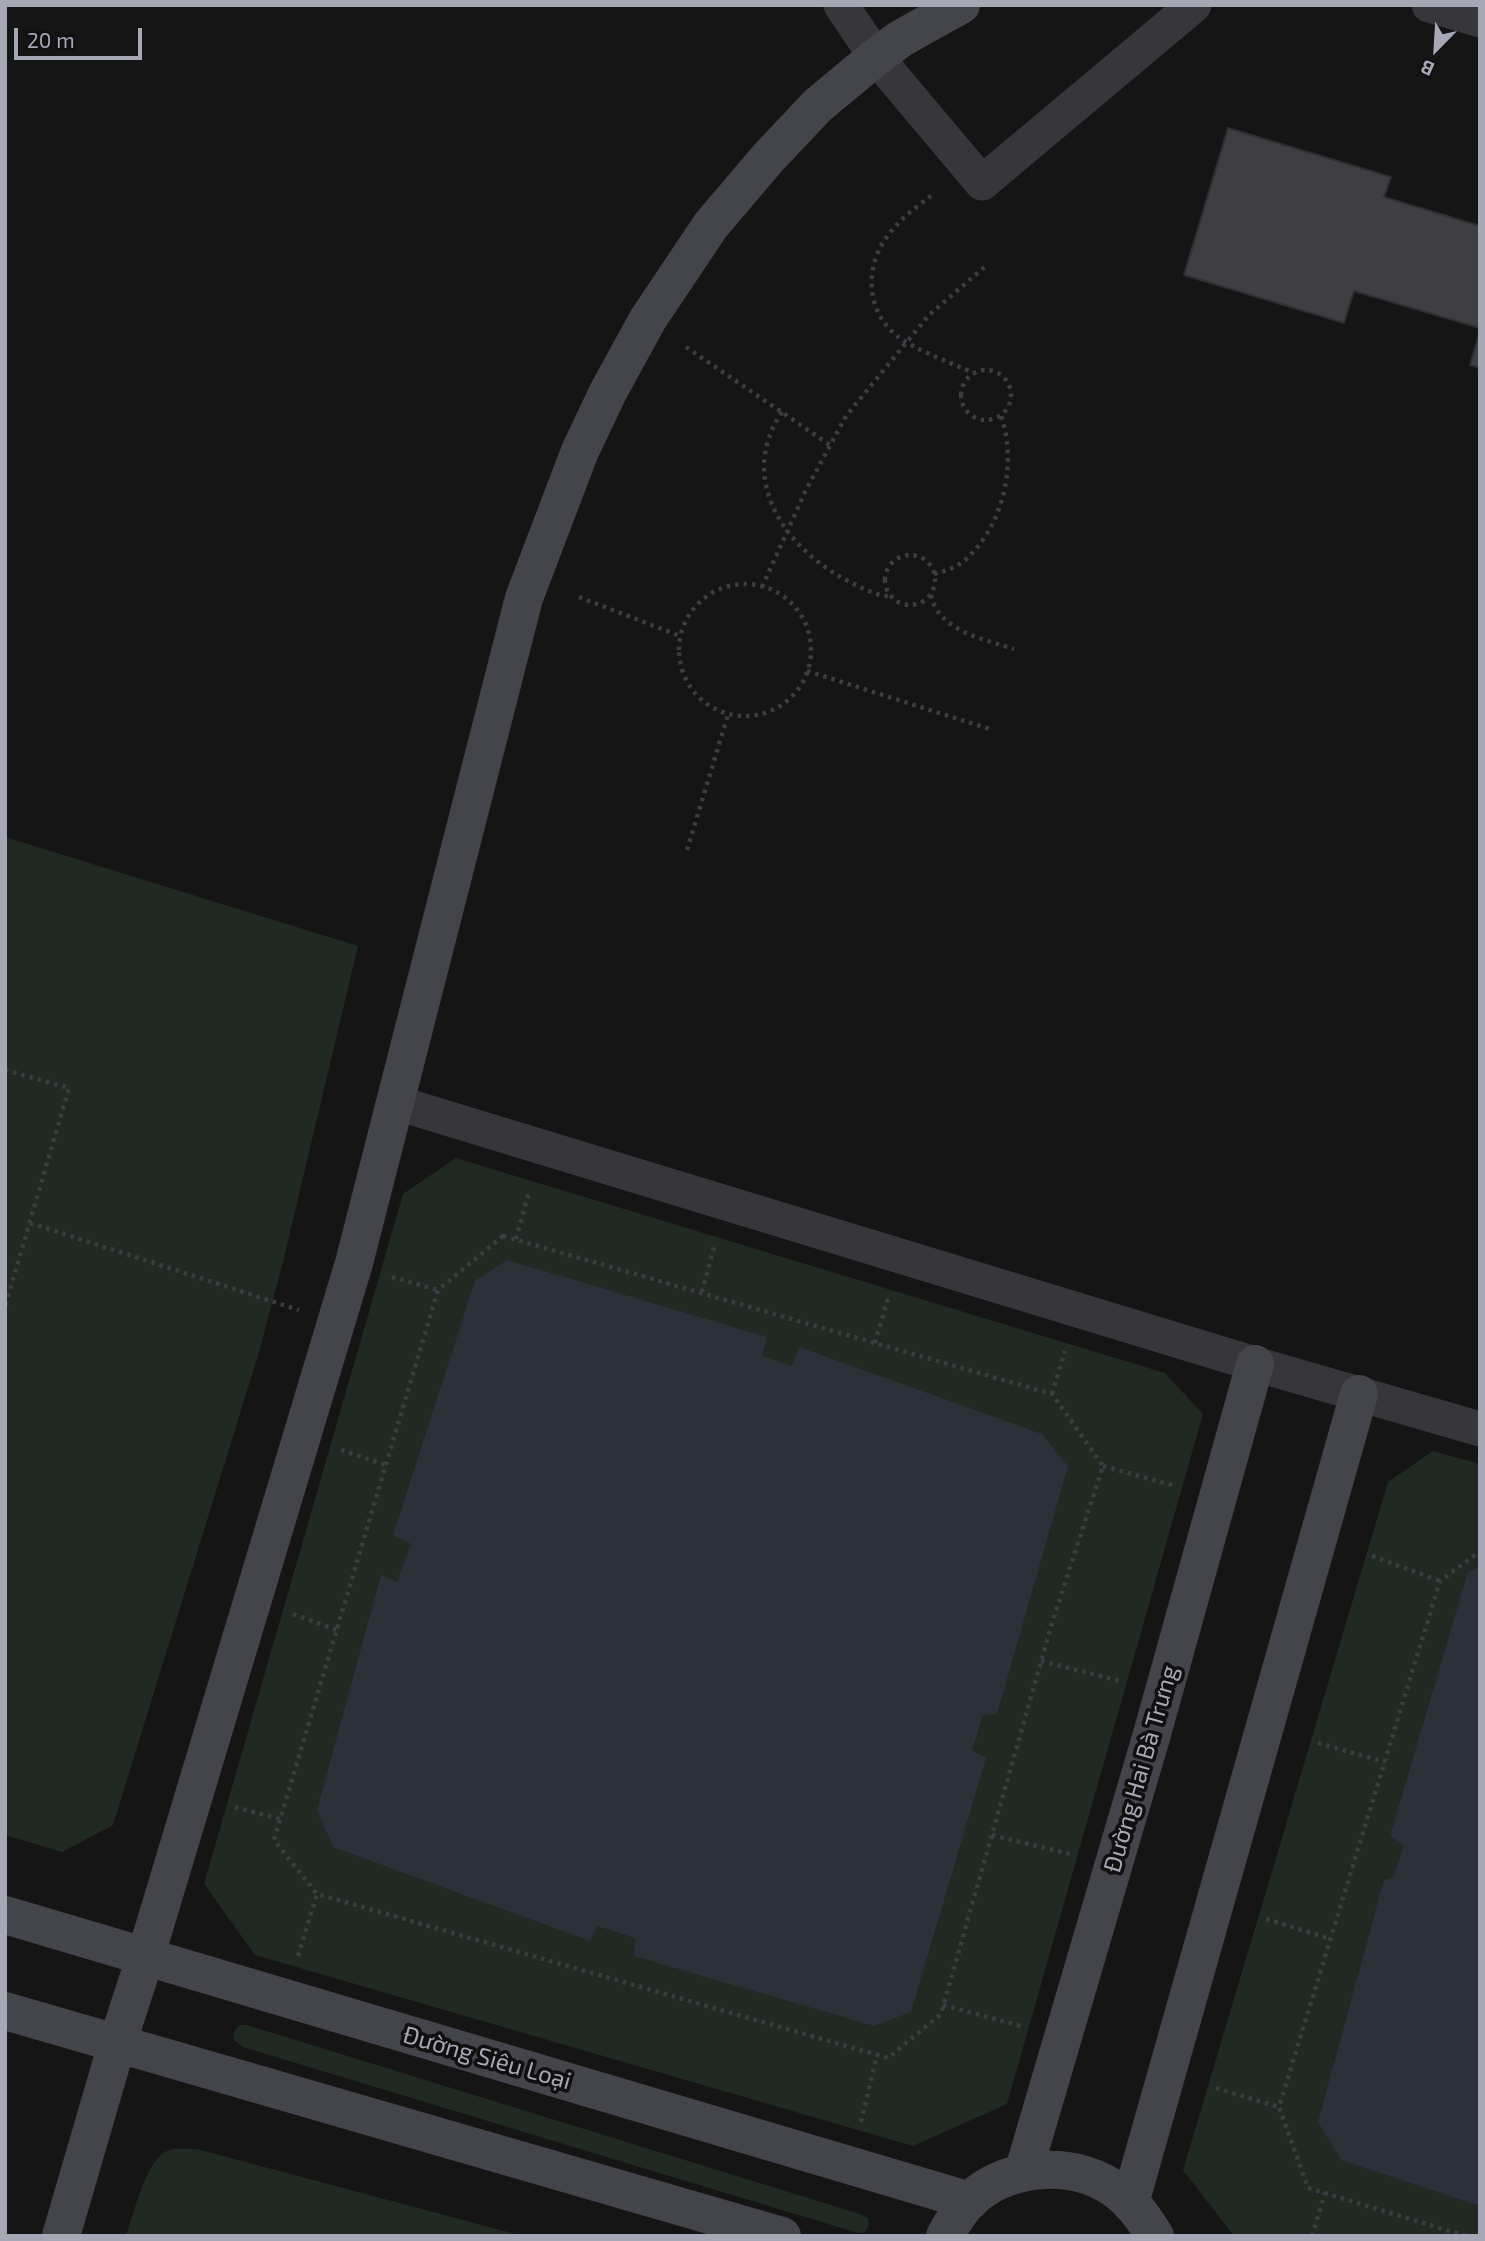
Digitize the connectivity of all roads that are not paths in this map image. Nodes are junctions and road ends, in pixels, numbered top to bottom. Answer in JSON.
{"nodes":[{"id":1,"x":841,"y":5,"type":"edge"},
{"id":2,"x":961,"y":5,"type":"edge"},
{"id":3,"x":1194,"y":5,"type":"edge"},
{"id":4,"x":1429,"y":5,"type":"edge"},
{"id":5,"x":1480,"y":20,"type":"edge"},
{"id":6,"x":876,"y":57,"type":"junction"},
{"id":7,"x":394,"y":1102,"type":"junction"},
{"id":8,"x":1255,"y":1364,"type":"junction"},
{"id":9,"x":1359,"y":1394,"type":"junction"},
{"id":10,"x":1480,"y":1429,"type":"edge"},
{"id":11,"x":5,"y":1915,"type":"edge"},
{"id":12,"x":145,"y":1958,"type":"junction"},
{"id":13,"x":5,"y":2011,"type":"edge"},
{"id":14,"x":117,"y":2044,"type":"junction"},
{"id":15,"x":1023,"y":2173,"type":"junction"},
{"id":16,"x":970,"y":2201,"type":"junction"},
{"id":17,"x":1130,"y":2203,"type":"junction"},
{"id":18,"x":61,"y":2236,"type":"edge"},
{"id":19,"x":782,"y":2236,"type":"edge"},
{"id":20,"x":945,"y":2236,"type":"edge"},
{"id":21,"x":1155,"y":2236,"type":"edge"}],
"edges":[{"from":1,"to":6,"type":"street"},
{"from":2,"to":6,"type":"main road"},
{"from":3,"to":6,"type":"street"},
{"from":4,"to":5,"type":"street"},
{"from":6,"to":7,"type":"main road"},
{"from":7,"to":8,"type":"street"},
{"from":7,"to":12,"type":"main road"},
{"from":8,"to":9,"type":"street"},
{"from":8,"to":15,"type":"main road","name":"Đường Hai Bà Trưng"},
{"from":9,"to":10,"type":"street"},
{"from":9,"to":17,"type":"main road"},
{"from":11,"to":12,"type":"main road","name":"Đường Siêu Loại"},
{"from":12,"to":14,"type":"main road"},
{"from":12,"to":16,"type":"main road","name":"Đường Siêu Loại"},
{"from":13,"to":14,"type":"main road"},
{"from":14,"to":18,"type":"main road"},
{"from":14,"to":19,"type":"main road"},
{"from":15,"to":16,"type":"main road"},
{"from":15,"to":17,"type":"main road"},
{"from":16,"to":20,"type":"main road"},
{"from":17,"to":21,"type":"main road"}]}
